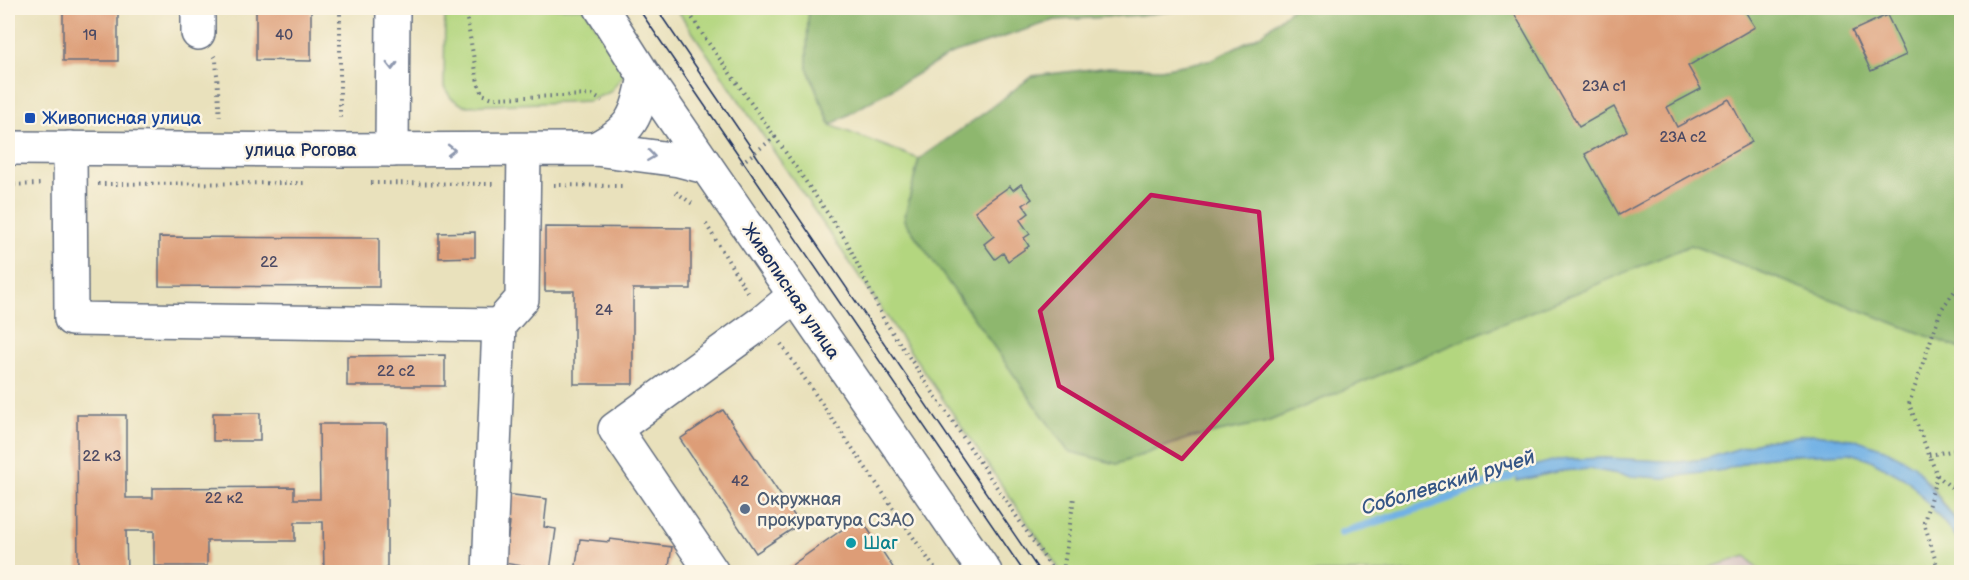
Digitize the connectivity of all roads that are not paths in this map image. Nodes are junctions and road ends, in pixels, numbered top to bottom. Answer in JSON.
{"nodes":[{"id":1,"x":393,"y":8,"type":"edge"},
{"id":2,"x":601,"y":8,"type":"edge"},
{"id":3,"x":645,"y":77,"type":"junction"},
{"id":4,"x":8,"y":148,"type":"edge"},
{"id":5,"x":70,"y":148,"type":"junction"},
{"id":6,"x":595,"y":149,"type":"junction"},
{"id":7,"x":392,"y":150,"type":"junction"},
{"id":8,"x":524,"y":150,"type":"junction"},
{"id":9,"x":712,"y":175,"type":"junction"},
{"id":10,"x":794,"y":296,"type":"junction"},
{"id":11,"x":500,"y":325,"type":"junction"},
{"id":12,"x":972,"y":568,"type":"edge"},
{"id":13,"x":489,"y":573,"type":"edge"},
{"id":14,"x":712,"y":573,"type":"edge"}],
"edges":[{"from":1,"to":7,"type":"street","one_way":true},
{"from":2,"to":3,"type":"street","name":"Живописная улица"},
{"from":3,"to":6,"type":"street"},
{"from":3,"to":9,"type":"street","name":"Живописная улица"},
{"from":4,"to":5,"type":"street","name":"улица Рогова"},
{"from":5,"to":7,"type":"street","name":"улица Рогова"},
{"from":5,"to":11,"type":"street"},
{"from":6,"to":8,"type":"street","name":"улица Рогова"},
{"from":6,"to":9,"type":"street","name":"улица Рогова","one_way":true},
{"from":7,"to":8,"type":"street","name":"улица Рогова","one_way":true},
{"from":8,"to":11,"type":"street"},
{"from":9,"to":10,"type":"street","name":"Живописная улица"},
{"from":10,"to":12,"type":"street","name":"Живописная улица"},
{"from":10,"to":14,"type":"street"},
{"from":11,"to":13,"type":"street"}]}
